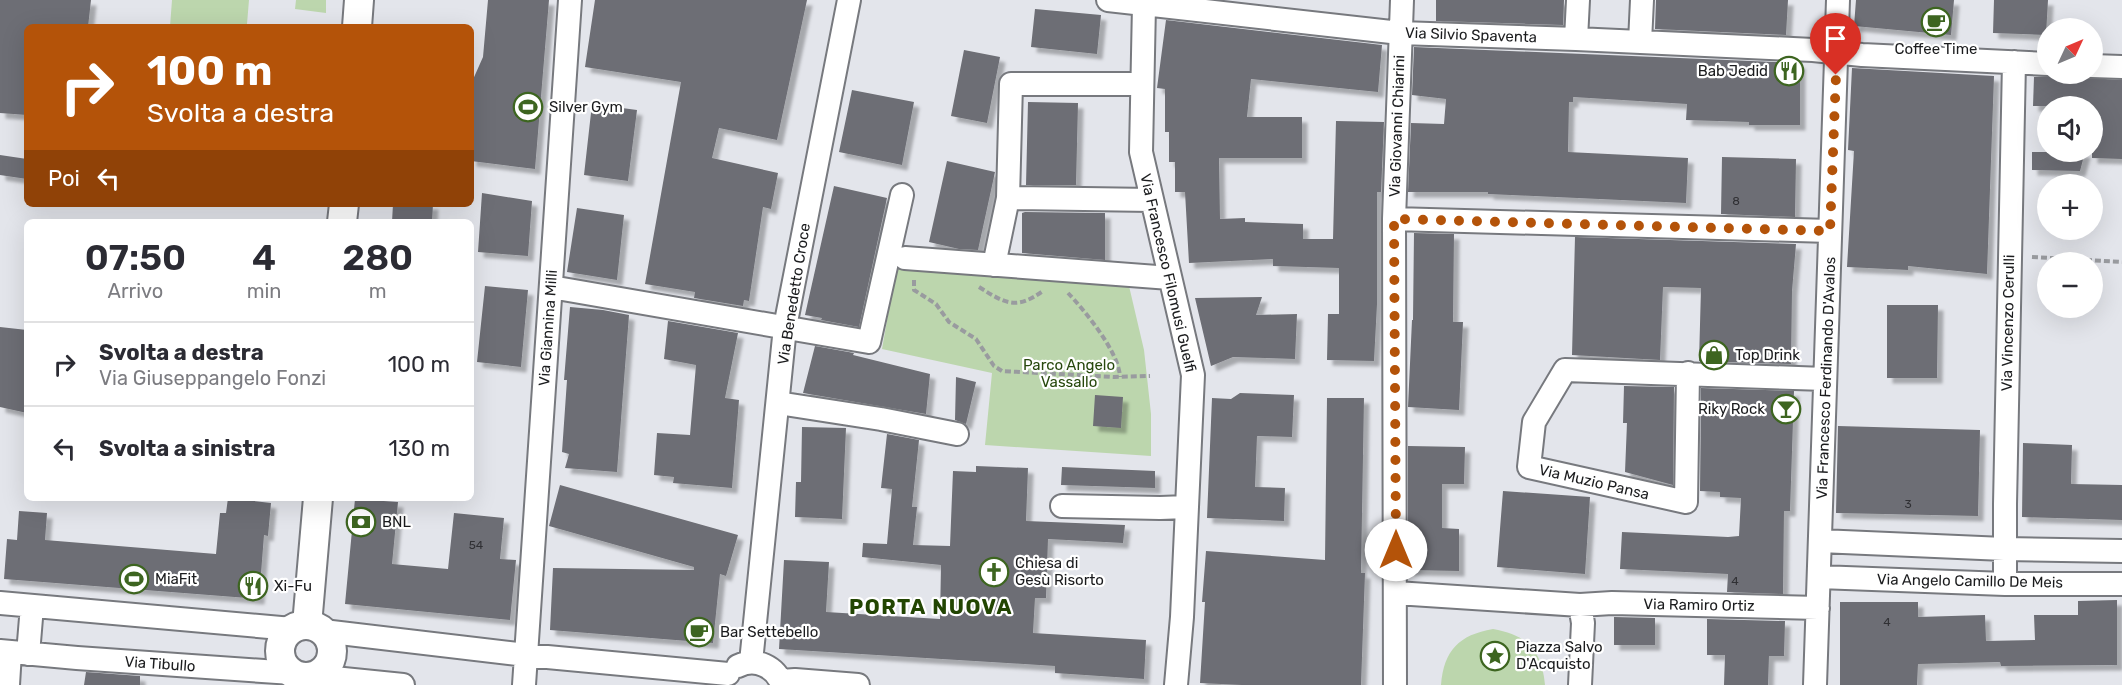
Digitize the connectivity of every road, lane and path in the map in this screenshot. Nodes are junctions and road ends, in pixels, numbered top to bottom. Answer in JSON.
{"nodes":[{"id":1,"x":359,"y":0,"type":"edge"},
{"id":2,"x":570,"y":0,"type":"edge"},
{"id":3,"x":849,"y":0,"type":"edge"},
{"id":4,"x":1108,"y":0,"type":"edge"},
{"id":5,"x":1401,"y":0,"type":"edge"},
{"id":6,"x":1578,"y":0,"type":"edge"},
{"id":7,"x":1642,"y":0,"type":"edge"},
{"id":8,"x":1838,"y":0,"type":"edge"},
{"id":9,"x":1144,"y":5,"type":"junction"},
{"id":10,"x":357,"y":24,"type":"edge"},
{"id":11,"x":1400,"y":33,"type":"junction"},
{"id":12,"x":1576,"y":39,"type":"junction"},
{"id":13,"x":1640,"y":42,"type":"junction"},
{"id":14,"x":1836,"y":53,"type":"junction"},
{"id":15,"x":2014,"y":62,"type":"junction"},
{"id":16,"x":2037,"y":63,"type":"edge"},
{"id":17,"x":2103,"y":66,"type":"edge"},
{"id":18,"x":2122,"y":67,"type":"edge"},
{"id":19,"x":1143,"y":84,"type":"junction"},
{"id":20,"x":902,"y":195,"type":"dead end"},
{"id":21,"x":1008,"y":198,"type":"junction"},
{"id":22,"x":1152,"y":200,"type":"junction"},
{"id":23,"x":1394,"y":219,"type":"junction"},
{"id":24,"x":1830,"y":231,"type":"junction"},
{"id":25,"x":2010,"y":256,"type":"junction"},
{"id":26,"x":905,"y":258,"type":"dead end"},
{"id":27,"x":2122,"y":262,"type":"edge"},
{"id":28,"x":994,"y":265,"type":"junction"},
{"id":29,"x":920,"y":275,"type":"dead end"},
{"id":30,"x":1170,"y":278,"type":"junction"},
{"id":31,"x":977,"y":286,"type":"dead end"},
{"id":32,"x":551,"y":287,"type":"junction"},
{"id":33,"x":1048,"y":287,"type":"dead end"},
{"id":34,"x":1061,"y":289,"type":"dead end"},
{"id":35,"x":785,"y":327,"type":"junction"},
{"id":36,"x":1688,"y":373,"type":"junction"},
{"id":37,"x":1150,"y":376,"type":"dead end"},
{"id":38,"x":1120,"y":377,"type":"junction"},
{"id":39,"x":1825,"y":380,"type":"junction"},
{"id":40,"x":778,"y":403,"type":"junction"},
{"id":41,"x":957,"y":434,"type":"dead end"},
{"id":42,"x":318,"y":501,"type":"edge"},
{"id":43,"x":1062,"y":506,"type":"dead end"},
{"id":44,"x":1187,"y":507,"type":"junction"},
{"id":45,"x":1820,"y":540,"type":"junction"},
{"id":46,"x":2004,"y":549,"type":"junction"},
{"id":47,"x":2122,"y":551,"type":"edge"},
{"id":48,"x":1819,"y":577,"type":"junction"},
{"id":49,"x":2005,"y":584,"type":"junction"},
{"id":50,"x":2122,"y":584,"type":"edge"},
{"id":51,"x":1396,"y":594,"type":"junction"},
{"id":52,"x":0,"y":603,"type":"edge"},
{"id":53,"x":1580,"y":605,"type":"junction"},
{"id":54,"x":32,"y":606,"type":"junction"},
{"id":55,"x":1818,"y":608,"type":"junction"},
{"id":56,"x":308,"y":628,"type":"junction"},
{"id":57,"x":13,"y":652,"type":"edge"},
{"id":58,"x":526,"y":656,"type":"junction"},
{"id":59,"x":751,"y":662,"type":"junction"},
{"id":60,"x":303,"y":678,"type":"edge"},
{"id":61,"x":725,"y":679,"type":"edge"},
{"id":62,"x":781,"y":683,"type":"edge"},
{"id":63,"x":8,"y":685,"type":"edge"},
{"id":64,"x":403,"y":685,"type":"edge"},
{"id":65,"x":524,"y":685,"type":"edge"},
{"id":66,"x":858,"y":685,"type":"edge"},
{"id":67,"x":1176,"y":685,"type":"edge"},
{"id":68,"x":1395,"y":685,"type":"edge"},
{"id":69,"x":1580,"y":685,"type":"edge"},
{"id":70,"x":1815,"y":685,"type":"edge"}],
"edges":[{"from":1,"to":10,"type":"main road"},
{"from":2,"to":32,"type":"street","name":"Via Giannina Milli"},
{"from":3,"to":35,"type":"street","name":"Via Benedetto Croce"},
{"from":4,"to":9,"type":"street","name":"Via Silvio Spaventa"},
{"from":5,"to":11,"type":"street","name":"Via Giovanni Chiarini"},
{"from":6,"to":12,"type":"street"},
{"from":7,"to":13,"type":"street"},
{"from":8,"to":14,"type":"street","name":"Via Francesco Ferdinando D'Avalos"},
{"from":9,"to":11,"type":"street","name":"Via Silvio Spaventa"},
{"from":9,"to":19,"type":"street","name":"Via Francesco Filomusi Guelfi"},
{"from":11,"to":12,"type":"street","name":"Via Silvio Spaventa"},
{"from":11,"to":23,"type":"street","name":"Via Giovanni Chiarini"},
{"from":12,"to":13,"type":"street","name":"Via Silvio Spaventa"},
{"from":13,"to":14,"type":"street","name":"Via Silvio Spaventa"},
{"from":14,"to":15,"type":"street","name":"Via Silvio Spaventa"},
{"from":14,"to":24,"type":"street","name":"Via Francesco Ferdinando D'Avalos"},
{"from":15,"to":16,"type":"street","name":"Via Silvio Spaventa"},
{"from":15,"to":25,"type":"street","name":"Via Vincenzo Cerulli"},
{"from":17,"to":18,"type":"street"},
{"from":19,"to":21,"type":"street"},
{"from":19,"to":22,"type":"street","name":"Via Francesco Filomusi Guelfi"},
{"from":20,"to":35,"type":"street"},
{"from":21,"to":22,"type":"street"},
{"from":21,"to":28,"type":"street"},
{"from":22,"to":30,"type":"street","name":"Via Francesco Filomusi Guelfi"},
{"from":23,"to":24,"type":"street"},
{"from":23,"to":51,"type":"street","name":"Via Giovanni Chiarini"},
{"from":24,"to":39,"type":"street","name":"Via Francesco Ferdinando D'Avalos"},
{"from":25,"to":27,"type":"path"},
{"from":25,"to":46,"type":"street","name":"Via Vincenzo Cerulli"},
{"from":26,"to":28,"type":"street"},
{"from":28,"to":30,"type":"street"},
{"from":29,"to":38,"type":"path"},
{"from":30,"to":44,"type":"street","name":"Via Francesco Filomusi Guelfi"},
{"from":31,"to":33,"type":"path"},
{"from":32,"to":35,"type":"street"},
{"from":32,"to":58,"type":"street","name":"Via Giannina Milli"},
{"from":34,"to":38,"type":"path"},
{"from":35,"to":40,"type":"street","name":"Via Benedetto Croce"},
{"from":36,"to":36,"type":"street","name":"Via Muzio Pansa"},
{"from":36,"to":39,"type":"street","name":"Via Muzio Pansa"},
{"from":37,"to":38,"type":"path"},
{"from":39,"to":45,"type":"street","name":"Via Francesco Ferdinando D'Avalos"},
{"from":40,"to":41,"type":"street"},
{"from":40,"to":59,"type":"street","name":"Via Benedetto Croce"},
{"from":42,"to":56,"type":"main road"},
{"from":43,"to":44,"type":"street"},
{"from":44,"to":67,"type":"street","name":"Via Francesco Filomusi Guelfi"},
{"from":45,"to":46,"type":"street"},
{"from":45,"to":48,"type":"street","name":"Via Francesco Ferdinando D'Avalos"},
{"from":46,"to":47,"type":"street"},
{"from":46,"to":49,"type":"street","name":"Via Vincenzo Cerulli"},
{"from":48,"to":49,"type":"street","name":"Via Angelo Camillo De Meis"},
{"from":48,"to":55,"type":"street","name":"Via Francesco Ferdinando D'Avalos"},
{"from":49,"to":50,"type":"street","name":"Via Angelo Camillo De Meis"},
{"from":51,"to":53,"type":"street"},
{"from":51,"to":68,"type":"street","name":"Via Giovanni Chiarini"},
{"from":52,"to":54,"type":"street"},
{"from":53,"to":55,"type":"street","name":"Via Ramiro Ortiz"},
{"from":53,"to":69,"type":"street"},
{"from":54,"to":56,"type":"street"},
{"from":54,"to":57,"type":"street"},
{"from":55,"to":70,"type":"street","name":"Via Francesco Ferdinando D'Avalos"},
{"from":56,"to":58,"type":"street"},
{"from":56,"to":60,"type":"main road"},
{"from":56,"to":60,"type":"main road"},
{"from":57,"to":60,"type":"street","name":"Via Tibullo"},
{"from":57,"to":63,"type":"street"},
{"from":58,"to":61,"type":"street"},
{"from":58,"to":65,"type":"street","name":"Via Giannina Milli"},
{"from":59,"to":61,"type":"street"},
{"from":59,"to":62,"type":"street"},
{"from":60,"to":64,"type":"street","name":"Via Tibullo"},
{"from":62,"to":66,"type":"street"}]}
